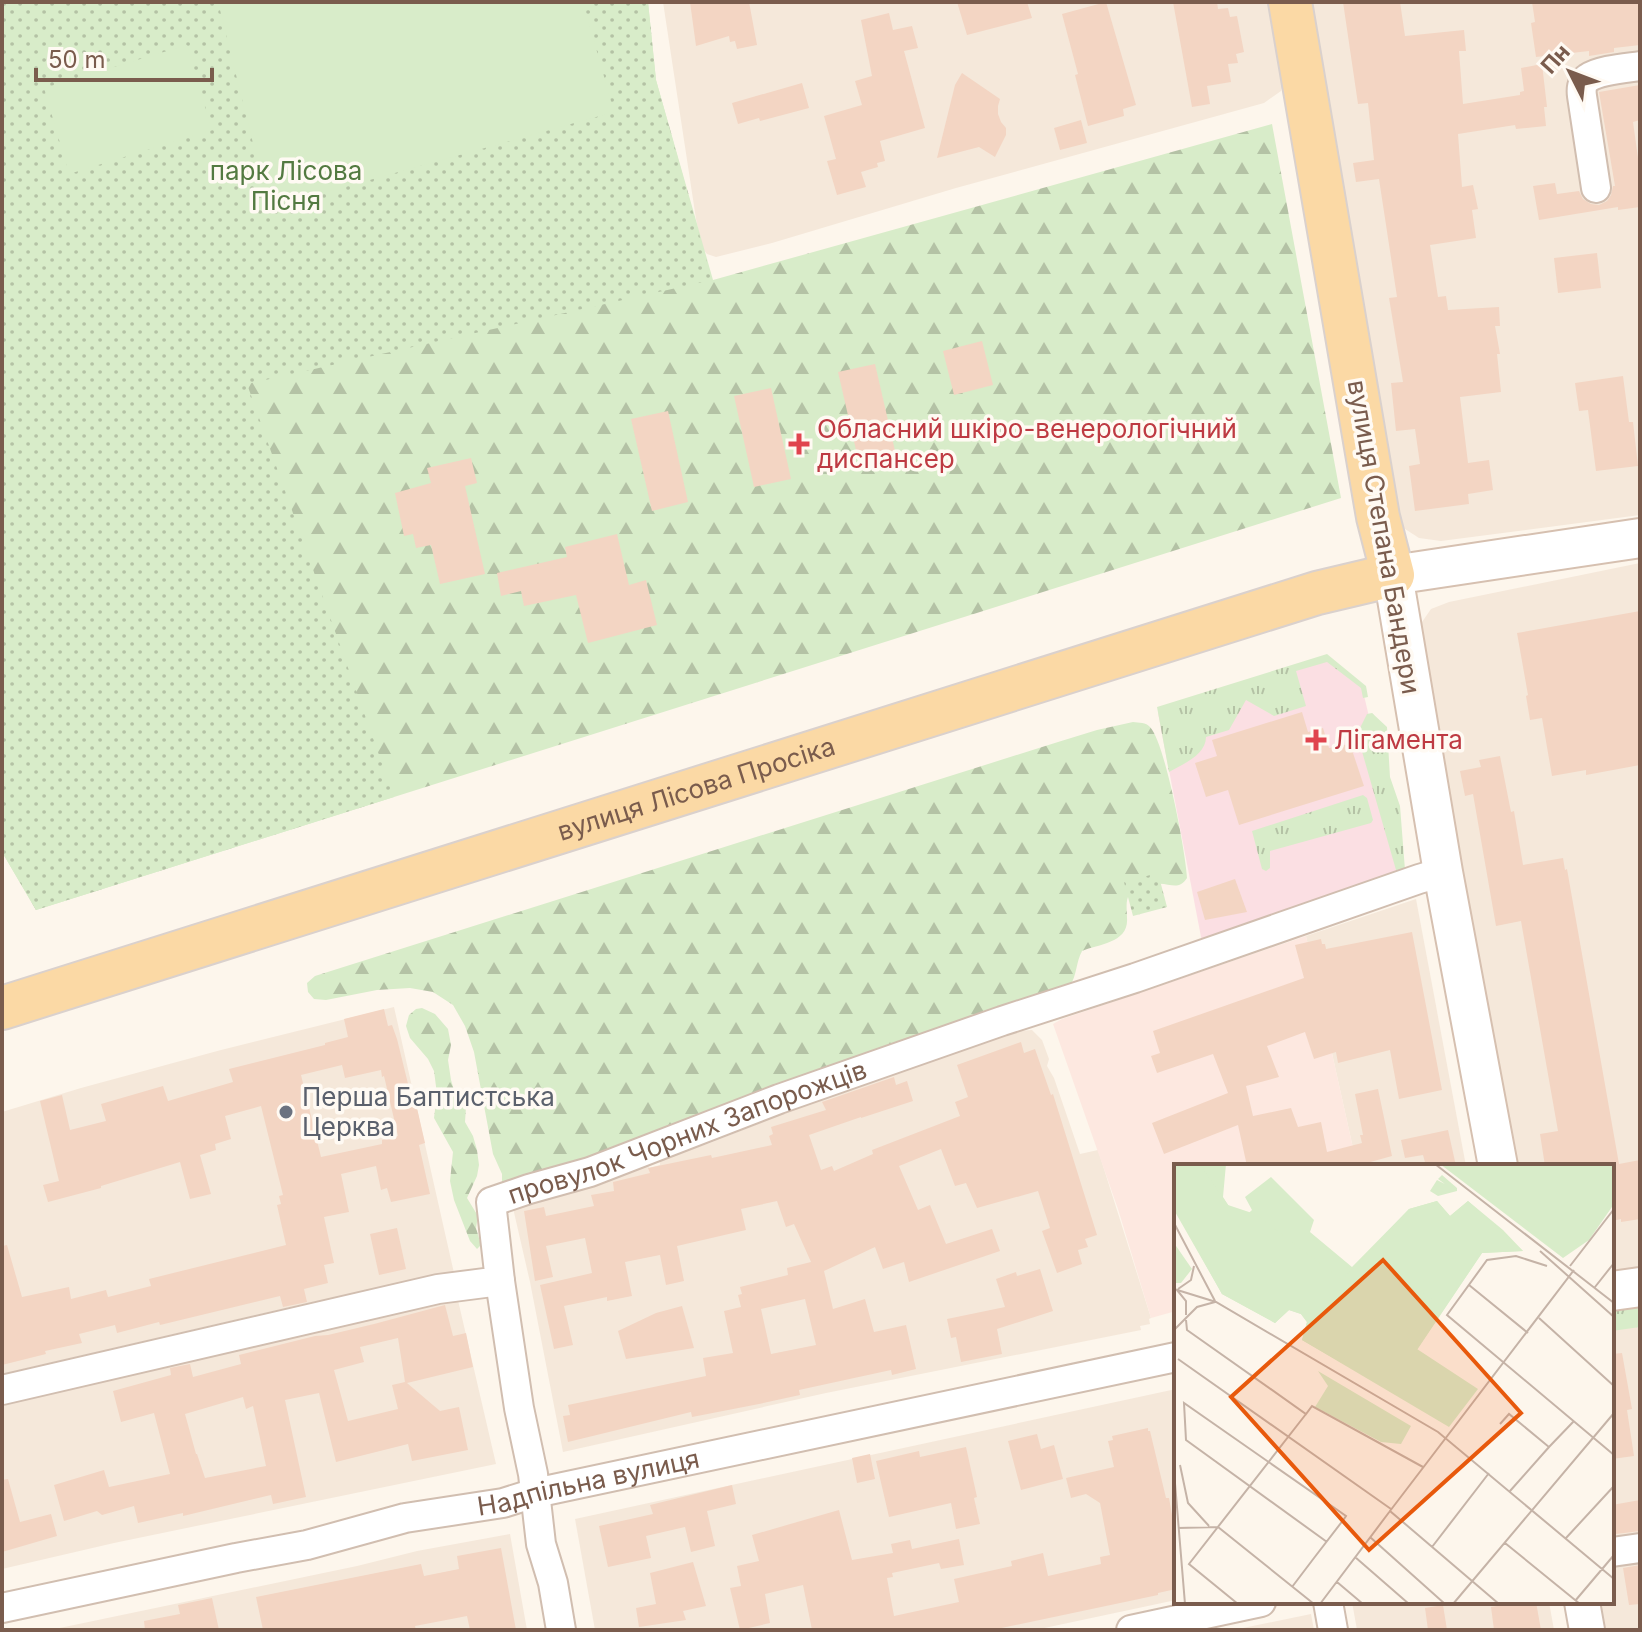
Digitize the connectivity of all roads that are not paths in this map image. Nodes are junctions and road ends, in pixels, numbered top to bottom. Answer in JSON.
{"nodes":[{"id":1,"x":1290,"y":2,"type":"edge"},
{"id":2,"x":1640,"y":66,"type":"edge"},
{"id":3,"x":1596,"y":188,"type":"dead end"},
{"id":4,"x":1640,"y":538,"type":"edge"},
{"id":5,"x":1393,"y":575,"type":"junction"},
{"id":6,"x":1443,"y":872,"type":"junction"},
{"id":7,"x":2,"y":1008,"type":"edge"},
{"id":8,"x":1498,"y":1164,"type":"edge"},
{"id":9,"x":500,"y":1281,"type":"junction"},
{"id":10,"x":1640,"y":1287,"type":"edge"},
{"id":11,"x":1614,"y":1291,"type":"edge"},
{"id":12,"x":1174,"y":1357,"type":"edge"},
{"id":13,"x":2,"y":1390,"type":"edge"},
{"id":14,"x":535,"y":1493,"type":"junction"},
{"id":15,"x":1640,"y":1548,"type":"edge"},
{"id":16,"x":1614,"y":1552,"type":"edge"},
{"id":17,"x":1252,"y":1604,"type":"edge"},
{"id":18,"x":1328,"y":1604,"type":"edge"},
{"id":19,"x":1582,"y":1604,"type":"edge"},
{"id":20,"x":2,"y":1608,"type":"edge"},
{"id":21,"x":561,"y":1630,"type":"edge"},
{"id":22,"x":1131,"y":1630,"type":"edge"},
{"id":23,"x":1333,"y":1630,"type":"edge"},
{"id":24,"x":1587,"y":1630,"type":"edge"}],
"edges":[{"from":1,"to":5,"type":"main road","name":"вулиця Степана Бандери"},
{"from":2,"to":3,"type":"street"},
{"from":4,"to":5,"type":"main road"},
{"from":5,"to":6,"type":"main road","name":"вулиця Степана Бандери"},
{"from":5,"to":7,"type":"main road","name":"вулиця Лісова Просіка"},
{"from":6,"to":8,"type":"main road","name":"вулиця Степана Бандери"},
{"from":6,"to":9,"type":"street","name":"провулок Чорних Запорожців"},
{"from":9,"to":13,"type":"street"},
{"from":9,"to":14,"type":"street"},
{"from":10,"to":11,"type":"main road"},
{"from":12,"to":14,"type":"street","name":"Надпільна вулиця"},
{"from":14,"to":20,"type":"street","name":"Надпільна вулиця"},
{"from":14,"to":21,"type":"street"},
{"from":15,"to":16,"type":"street"},
{"from":17,"to":22,"type":"street"},
{"from":18,"to":23,"type":"street"},
{"from":19,"to":24,"type":"street"}]}
